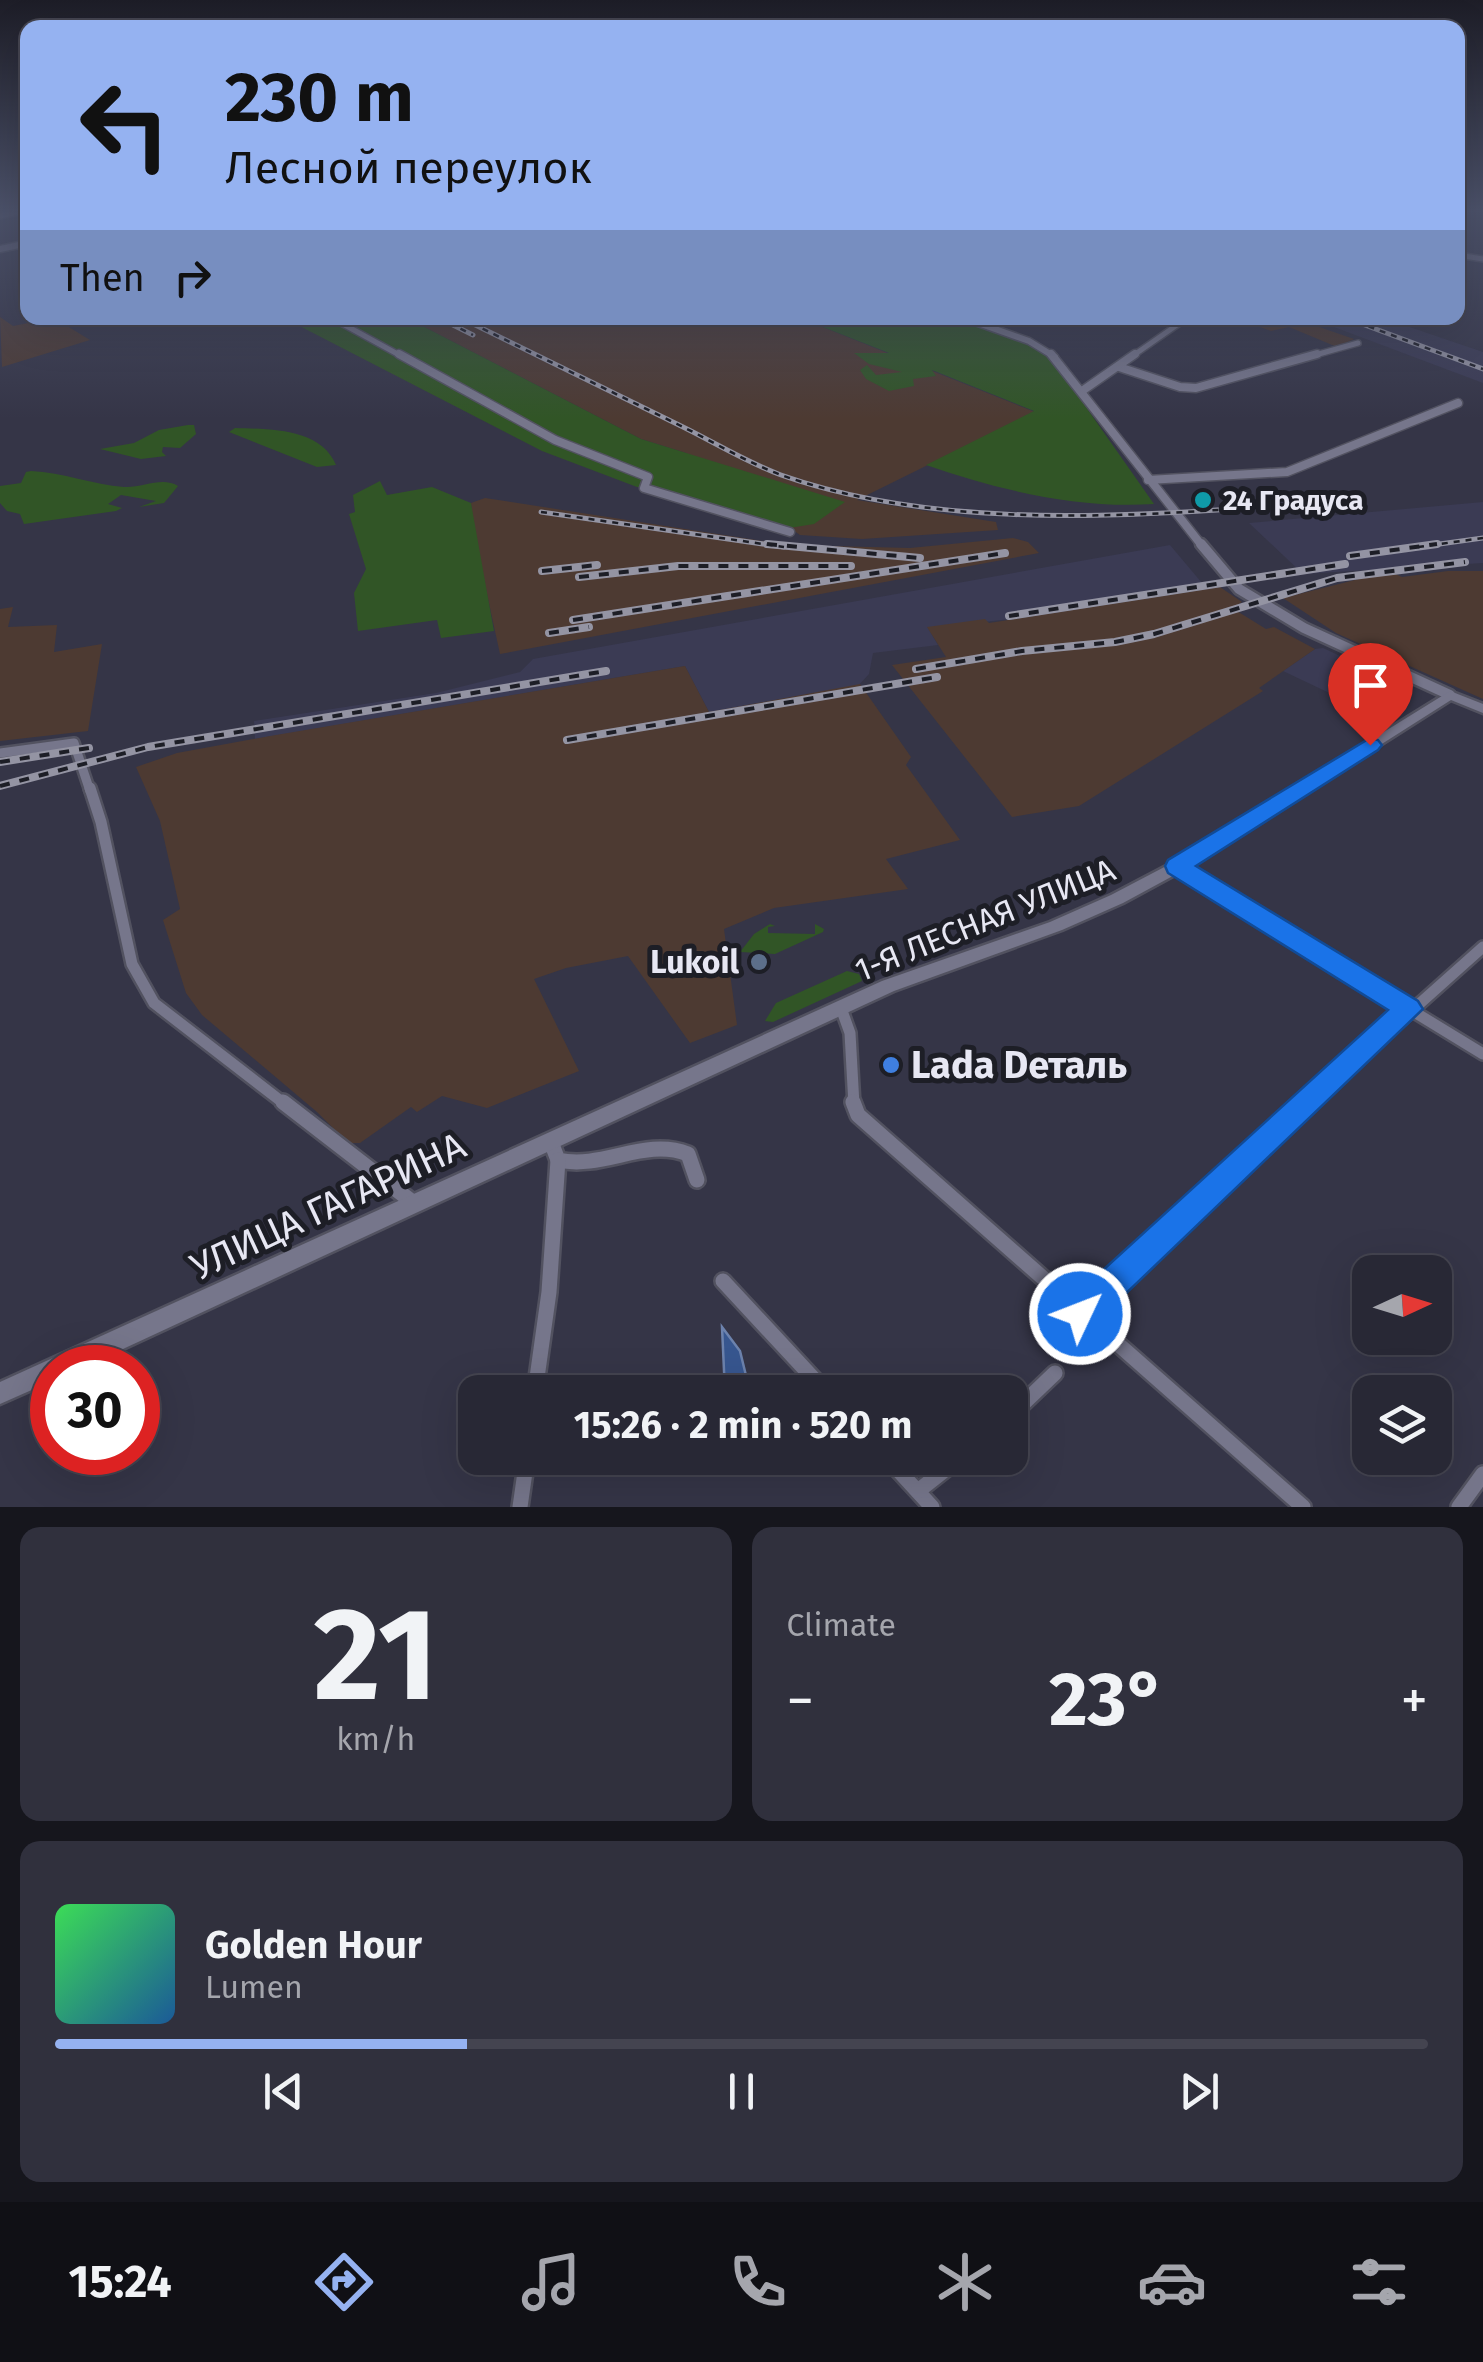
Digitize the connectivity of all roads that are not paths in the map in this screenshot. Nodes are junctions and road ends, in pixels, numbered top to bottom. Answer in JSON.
{"nodes":[{"id":1,"x":345,"y":325,"type":"edge"},
{"id":2,"x":983,"y":325,"type":"edge"},
{"id":3,"x":1176,"y":325,"type":"edge"},
{"id":4,"x":1358,"y":344,"type":"dead end"},
{"id":5,"x":1119,"y":367,"type":"junction"},
{"id":6,"x":1082,"y":390,"type":"junction"},
{"id":7,"x":1458,"y":402,"type":"dead end"},
{"id":8,"x":1148,"y":480,"type":"junction"},
{"id":9,"x":790,"y":532,"type":"dead end"},
{"id":10,"x":1450,"y":694,"type":"junction"},
{"id":11,"x":1483,"y":710,"type":"edge"},
{"id":12,"x":0,"y":753,"type":"edge"},
{"id":13,"x":1177,"y":866,"type":"junction"},
{"id":14,"x":1483,"y":947,"type":"edge"},
{"id":15,"x":841,"y":1008,"type":"junction"},
{"id":16,"x":1408,"y":1009,"type":"junction"},
{"id":17,"x":1483,"y":1054,"type":"edge"},
{"id":18,"x":627,"y":1106,"type":"joint"},
{"id":19,"x":554,"y":1151,"type":"junction"},
{"id":20,"x":697,"y":1180,"type":"dead end"},
{"id":21,"x":416,"y":1204,"type":"junction"},
{"id":22,"x":723,"y":1281,"type":"dead end"},
{"id":23,"x":1080,"y":1314,"type":"junction"},
{"id":24,"x":106,"y":1345,"type":"edge"},
{"id":25,"x":1054,"y":1373,"type":"dead end"},
{"id":26,"x":537,"y":1375,"type":"edge"},
{"id":27,"x":810,"y":1375,"type":"edge"},
{"id":28,"x":30,"y":1379,"type":"edge"},
{"id":29,"x":0,"y":1393,"type":"edge"},
{"id":30,"x":1028,"y":1398,"type":"edge"},
{"id":31,"x":1483,"y":1474,"type":"edge"},
{"id":32,"x":524,"y":1475,"type":"edge"},
{"id":33,"x":903,"y":1475,"type":"edge"},
{"id":34,"x":938,"y":1475,"type":"edge"},
{"id":35,"x":918,"y":1491,"type":"junction"},
{"id":36,"x":520,"y":1507,"type":"edge"},
{"id":37,"x":932,"y":1507,"type":"edge"},
{"id":38,"x":1303,"y":1507,"type":"edge"},
{"id":39,"x":1459,"y":1507,"type":"edge"}],
"edges":[{"from":1,"to":9,"type":"street"},
{"from":2,"to":6,"type":"street"},
{"from":3,"to":5,"type":"street"},
{"from":4,"to":5,"type":"street"},
{"from":5,"to":6,"type":"street"},
{"from":6,"to":8,"type":"street"},
{"from":7,"to":8,"type":"street"},
{"from":8,"to":10,"type":"street"},
{"from":10,"to":11,"type":"main road"},
{"from":10,"to":13,"type":"main road","name":"1-Я ЛЕСНАЯ УЛИЦА"},
{"from":12,"to":21,"type":"street"},
{"from":13,"to":15,"type":"main road","name":"1-Я ЛЕСНАЯ УЛИЦА"},
{"from":13,"to":16,"type":"street"},
{"from":14,"to":16,"type":"street"},
{"from":15,"to":18,"type":"main road","name":"1-Я ЛЕСНАЯ УЛИЦА"},
{"from":15,"to":23,"type":"street"},
{"from":16,"to":17,"type":"street"},
{"from":16,"to":23,"type":"street"},
{"from":18,"to":19,"type":"main road","name":"УЛИЦА ГАГАРИНА"},
{"from":19,"to":20,"type":"street"},
{"from":19,"to":21,"type":"main road","name":"УЛИЦА ГАГАРИНА"},
{"from":19,"to":26,"type":"street"},
{"from":21,"to":24,"type":"main road","name":"УЛИЦА ГАГАРИНА"},
{"from":22,"to":27,"type":"street"},
{"from":23,"to":38,"type":"street"},
{"from":25,"to":30,"type":"street"},
{"from":28,"to":29,"type":"main road","name":"УЛИЦА ГАГАРИНА"},
{"from":31,"to":39,"type":"street"},
{"from":32,"to":36,"type":"street"},
{"from":33,"to":35,"type":"street"},
{"from":34,"to":35,"type":"street"},
{"from":35,"to":37,"type":"street"}]}
